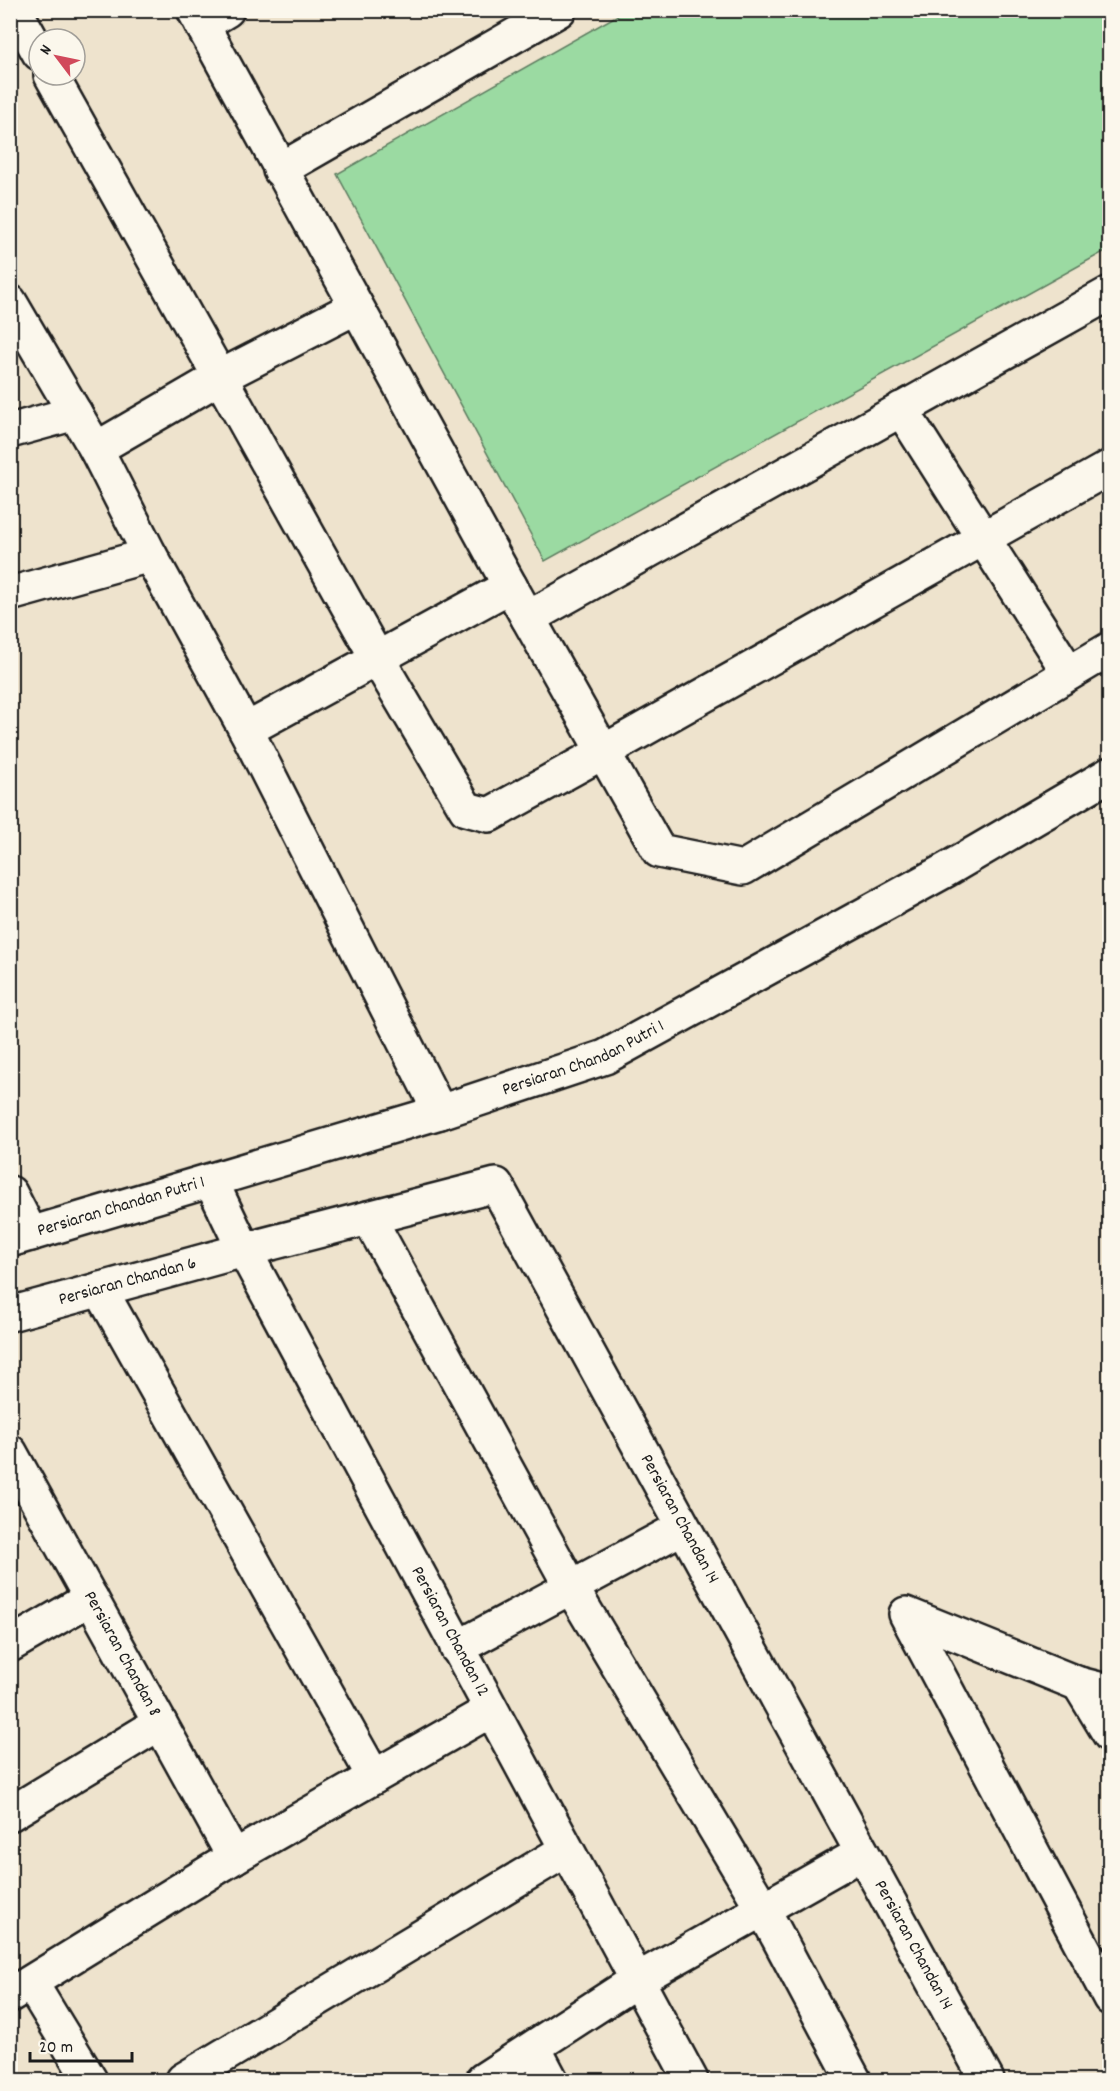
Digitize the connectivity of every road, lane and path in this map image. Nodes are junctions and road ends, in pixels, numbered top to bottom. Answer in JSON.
{"nodes":[{"id":1,"x":15,"y":10,"type":"edge"},
{"id":2,"x":559,"y":10,"type":"edge"},
{"id":3,"x":208,"y":15,"type":"edge"},
{"id":4,"x":27,"y":32,"type":"edge"},
{"id":5,"x":58,"y":87,"type":"edge"},
{"id":6,"x":280,"y":170,"type":"junction"},
{"id":7,"x":1110,"y":293,"type":"edge"},
{"id":8,"x":10,"y":302,"type":"edge"},
{"id":9,"x":356,"y":307,"type":"junction"},
{"id":10,"x":220,"y":377,"type":"junction"},
{"id":11,"x":901,"y":409,"type":"junction"},
{"id":12,"x":75,"y":413,"type":"junction"},
{"id":13,"x":10,"y":431,"type":"edge"},
{"id":14,"x":96,"y":449,"type":"junction"},
{"id":15,"x":1110,"y":467,"type":"edge"},
{"id":16,"x":984,"y":538,"type":"junction"},
{"id":17,"x":150,"y":555,"type":"junction"},
{"id":18,"x":510,"y":586,"type":"junction"},
{"id":19,"x":10,"y":594,"type":"edge"},
{"id":20,"x":528,"y":618,"type":"junction"},
{"id":21,"x":1110,"y":649,"type":"edge"},
{"id":22,"x":377,"y":658,"type":"junction"},
{"id":23,"x":1069,"y":673,"type":"junction"},
{"id":24,"x":246,"y":730,"type":"junction"},
{"id":25,"x":603,"y":752,"type":"junction"},
{"id":26,"x":1110,"y":774,"type":"edge"},
{"id":27,"x":440,"y":1112,"type":"junction"},
{"id":28,"x":211,"y":1181,"type":"junction"},
{"id":29,"x":10,"y":1193,"type":"edge"},
{"id":30,"x":369,"y":1218,"type":"junction"},
{"id":31,"x":21,"y":1237,"type":"edge"},
{"id":32,"x":244,"y":1250,"type":"junction"},
{"id":33,"x":100,"y":1289,"type":"junction"},
{"id":34,"x":10,"y":1314,"type":"edge"},
{"id":35,"x":12,"y":1456,"type":"edge"},
{"id":36,"x":683,"y":1527,"type":"junction"},
{"id":37,"x":571,"y":1587,"type":"junction"},
{"id":38,"x":91,"y":1598,"type":"junction"},
{"id":39,"x":10,"y":1646,"type":"edge"},
{"id":40,"x":457,"y":1648,"type":"junction"},
{"id":41,"x":1094,"y":1688,"type":"edge"},
{"id":42,"x":491,"y":1710,"type":"junction"},
{"id":43,"x":160,"y":1723,"type":"junction"},
{"id":44,"x":1110,"y":1735,"type":"edge"},
{"id":45,"x":374,"y":1777,"type":"junction"},
{"id":46,"x":10,"y":1814,"type":"edge"},
{"id":47,"x":566,"y":1850,"type":"junction"},
{"id":48,"x":862,"y":1853,"type":"junction"},
{"id":49,"x":234,"y":1857,"type":"junction"},
{"id":50,"x":763,"y":1909,"type":"junction"},
{"id":51,"x":637,"y":1980,"type":"junction"},
{"id":52,"x":21,"y":1989,"type":"edge"},
{"id":53,"x":1110,"y":1998,"type":"edge"},
{"id":54,"x":534,"y":2048,"type":"junction"},
{"id":55,"x":90,"y":2080,"type":"edge"},
{"id":56,"x":183,"y":2080,"type":"edge"},
{"id":57,"x":483,"y":2080,"type":"edge"},
{"id":58,"x":551,"y":2080,"type":"edge"},
{"id":59,"x":691,"y":2080,"type":"edge"},
{"id":60,"x":854,"y":2080,"type":"edge"},
{"id":61,"x":987,"y":2080,"type":"edge"}],
"edges":[{"from":1,"to":4,"type":"street"},
{"from":2,"to":6,"type":"street"},
{"from":3,"to":6,"type":"street"},
{"from":5,"to":10,"type":"street"},
{"from":6,"to":9,"type":"street"},
{"from":7,"to":11,"type":"street"},
{"from":8,"to":12,"type":"street"},
{"from":9,"to":10,"type":"street"},
{"from":9,"to":18,"type":"street"},
{"from":10,"to":14,"type":"street"},
{"from":10,"to":22,"type":"street"},
{"from":11,"to":16,"type":"street"},
{"from":11,"to":20,"type":"street"},
{"from":12,"to":13,"type":"street"},
{"from":12,"to":14,"type":"street"},
{"from":14,"to":17,"type":"street"},
{"from":15,"to":16,"type":"street"},
{"from":16,"to":23,"type":"street"},
{"from":16,"to":25,"type":"street"},
{"from":17,"to":19,"type":"street"},
{"from":17,"to":24,"type":"street"},
{"from":18,"to":20,"type":"street"},
{"from":18,"to":22,"type":"street"},
{"from":20,"to":25,"type":"street"},
{"from":21,"to":23,"type":"street"},
{"from":22,"to":24,"type":"street"},
{"from":22,"to":25,"type":"street"},
{"from":23,"to":25,"type":"street"},
{"from":24,"to":27,"type":"street"},
{"from":26,"to":27,"type":"street","name":"Persiaran Chandan Putri 1"},
{"from":27,"to":28,"type":"street","name":"Persiaran Chandan Putri 1"},
{"from":28,"to":31,"type":"street","name":"Persiaran Chandan Putri 1"},
{"from":28,"to":32,"type":"street","name":"Persiaran Chandan 12"},
{"from":29,"to":31,"type":"street"},
{"from":30,"to":32,"type":"street","name":"Persiaran Chandan 14"},
{"from":30,"to":36,"type":"street","name":"Persiaran Chandan 14"},
{"from":30,"to":37,"type":"street"},
{"from":32,"to":33,"type":"street","name":"Persiaran Chandan 6"},
{"from":32,"to":40,"type":"street","name":"Persiaran Chandan 12"},
{"from":33,"to":34,"type":"street","name":"Persiaran Chandan 6"},
{"from":33,"to":45,"type":"street"},
{"from":35,"to":38,"type":"street","name":"Persiaran Chandan 8"},
{"from":36,"to":37,"type":"street"},
{"from":36,"to":48,"type":"street","name":"Persiaran Chandan 14"},
{"from":37,"to":40,"type":"street"},
{"from":37,"to":50,"type":"street"},
{"from":38,"to":39,"type":"street"},
{"from":38,"to":43,"type":"street","name":"Persiaran Chandan 8"},
{"from":40,"to":42,"type":"street","name":"Persiaran Chandan 12"},
{"from":41,"to":44,"type":"street"},
{"from":41,"to":53,"type":"street"},
{"from":42,"to":45,"type":"street"},
{"from":42,"to":47,"type":"street","name":"Persiaran Chandan 12"},
{"from":43,"to":46,"type":"street"},
{"from":43,"to":49,"type":"street","name":"Persiaran Chandan 8"},
{"from":45,"to":49,"type":"street"},
{"from":47,"to":51,"type":"street","name":"Persiaran Chandan 12"},
{"from":47,"to":56,"type":"street"},
{"from":48,"to":50,"type":"street"},
{"from":48,"to":61,"type":"street","name":"Persiaran Chandan 14"},
{"from":49,"to":52,"type":"street"},
{"from":50,"to":51,"type":"street"},
{"from":50,"to":60,"type":"street"},
{"from":51,"to":54,"type":"street"},
{"from":51,"to":59,"type":"street","name":"Persiaran Chandan 12"},
{"from":52,"to":55,"type":"street"},
{"from":54,"to":57,"type":"street"},
{"from":54,"to":58,"type":"street"}]}
